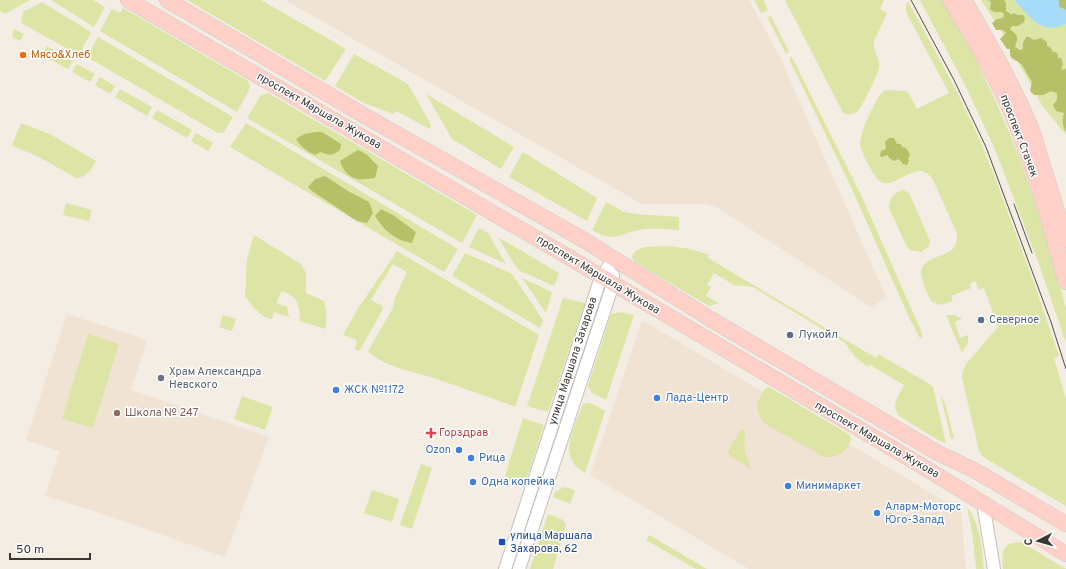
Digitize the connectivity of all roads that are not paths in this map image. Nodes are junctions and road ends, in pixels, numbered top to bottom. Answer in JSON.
{"nodes":[{"id":1,"x":128,"y":0,"type":"edge"},
{"id":2,"x":167,"y":0,"type":"edge"},
{"id":3,"x":950,"y":0,"type":"edge"},
{"id":4,"x":964,"y":0,"type":"edge"},
{"id":5,"x":1066,"y":240,"type":"edge"},
{"id":6,"x":614,"y":259,"type":"junction"},
{"id":7,"x":607,"y":280,"type":"junction"},
{"id":8,"x":1066,"y":282,"type":"edge"},
{"id":9,"x":983,"y":502,"type":"junction"},
{"id":10,"x":1066,"y":524,"type":"edge"},
{"id":11,"x":1066,"y":554,"type":"edge"},
{"id":12,"x":505,"y":569,"type":"edge"},
{"id":13,"x":519,"y":569,"type":"edge"},
{"id":14,"x":994,"y":569,"type":"edge"}],
"edges":[{"from":1,"to":7,"type":"main road","name":"проспект Маршала Жукова"},
{"from":2,"to":6,"type":"main road","name":"проспект Маршала Жукова"},
{"from":3,"to":8,"type":"main road","name":"проспект Стачек"},
{"from":4,"to":5,"type":"main road","name":"проспект Стачек"},
{"from":6,"to":7,"type":"street","name":"улица Маршала Захарова"},
{"from":6,"to":10,"type":"main road","name":"проспект Маршала Жукова"},
{"from":7,"to":9,"type":"main road","name":"проспект Маршала Жукова"},
{"from":7,"to":12,"type":"street","name":"улица Маршала Захарова"},
{"from":7,"to":13,"type":"street","name":"улица Маршала Захарова"},
{"from":9,"to":11,"type":"main road","name":"проспект Маршала Жукова"},
{"from":9,"to":14,"type":"street"}]}
